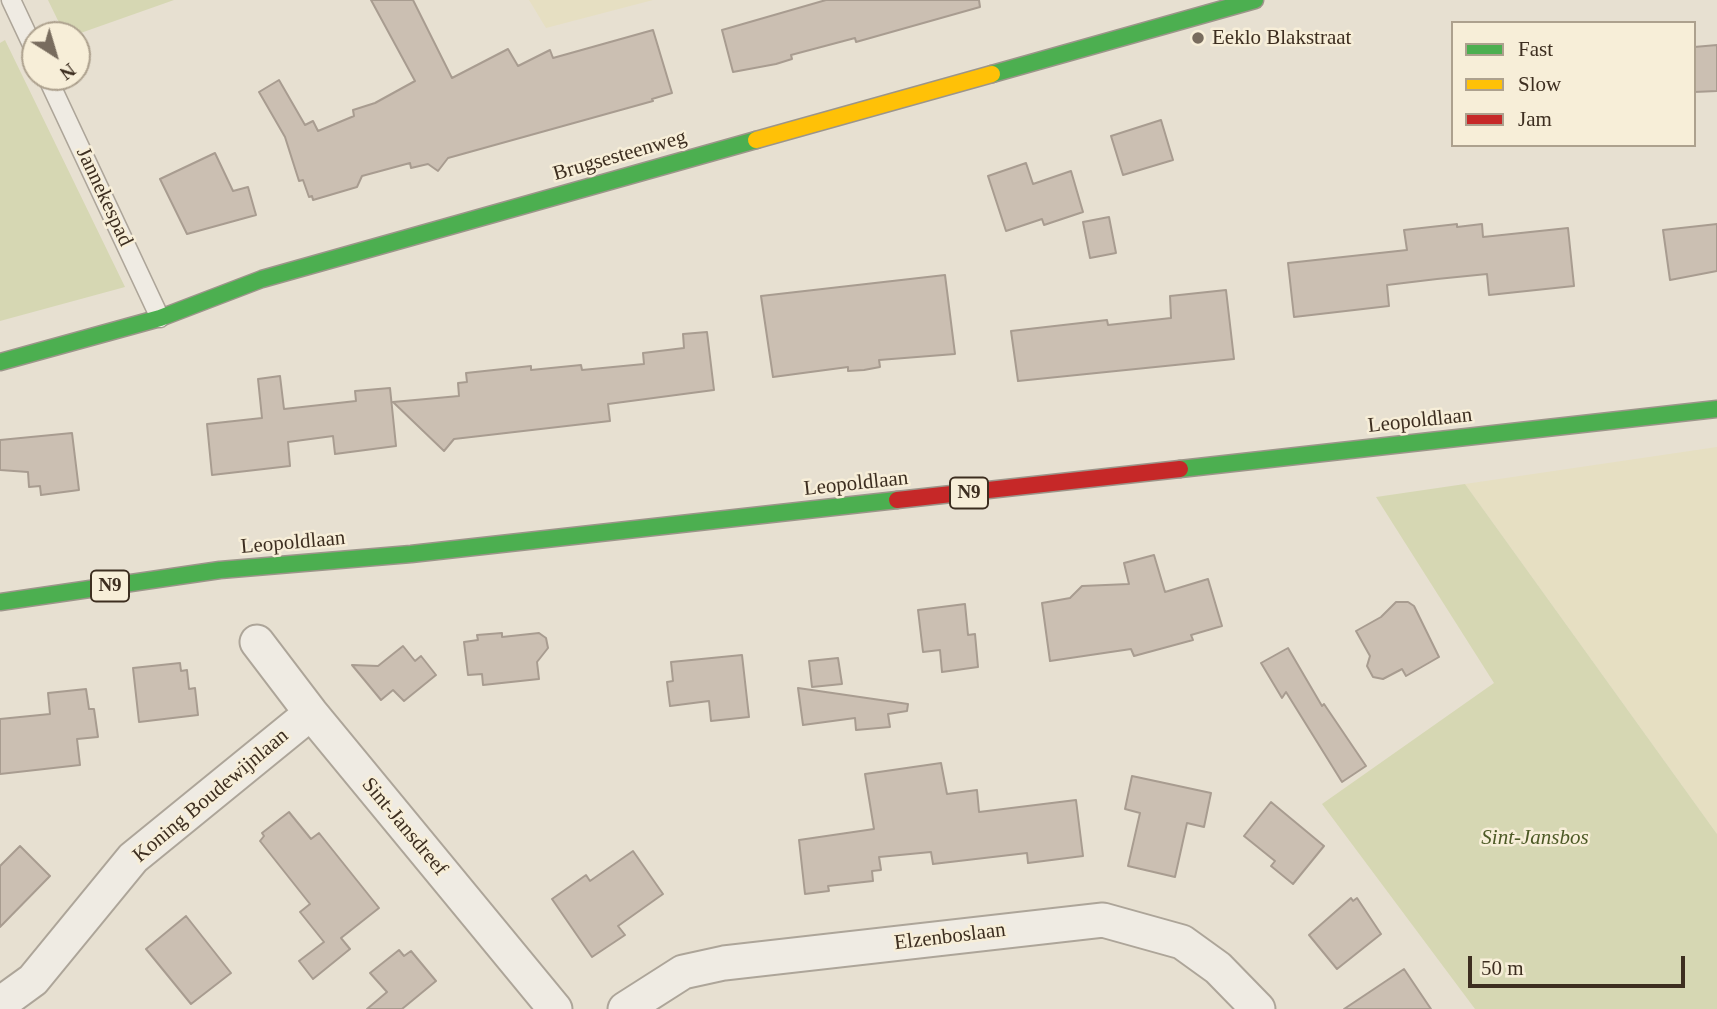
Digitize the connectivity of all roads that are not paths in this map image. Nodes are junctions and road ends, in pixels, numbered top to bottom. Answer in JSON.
{"nodes":[{"id":1,"x":11,"y":0,"type":"edge"},
{"id":2,"x":1255,"y":0,"type":"edge"},
{"id":3,"x":21,"y":21,"type":"edge"},
{"id":4,"x":54,"y":91,"type":"edge"},
{"id":5,"x":160,"y":318,"type":"junction"},
{"id":6,"x":0,"y":362,"type":"edge"},
{"id":7,"x":1717,"y":409,"type":"edge"},
{"id":8,"x":0,"y":602,"type":"edge"},
{"id":9,"x":257,"y":642,"type":"dead end"},
{"id":10,"x":311,"y":713,"type":"junction"},
{"id":11,"x":0,"y":1004,"type":"edge"},
{"id":12,"x":555,"y":1009,"type":"edge"},
{"id":13,"x":625,"y":1009,"type":"edge"},
{"id":14,"x":1258,"y":1009,"type":"edge"}],
"edges":[{"from":1,"to":3,"type":"lane"},
{"from":2,"to":5,"type":"main road","name":"Brugsesteenweg"},
{"from":4,"to":5,"type":"lane","name":"Jannekespad"},
{"from":5,"to":6,"type":"main road","name":"Brugsesteenweg"},
{"from":7,"to":8,"type":"main road","name":"Leopoldlaan","number":"N9"},
{"from":9,"to":10,"type":"street","name":"Sint-Jansdreef"},
{"from":10,"to":11,"type":"street","name":"Koning Boudewijnlaan"},
{"from":10,"to":12,"type":"street","name":"Sint-Jansdreef"},
{"from":13,"to":14,"type":"street","name":"Elzenboslaan"}]}
